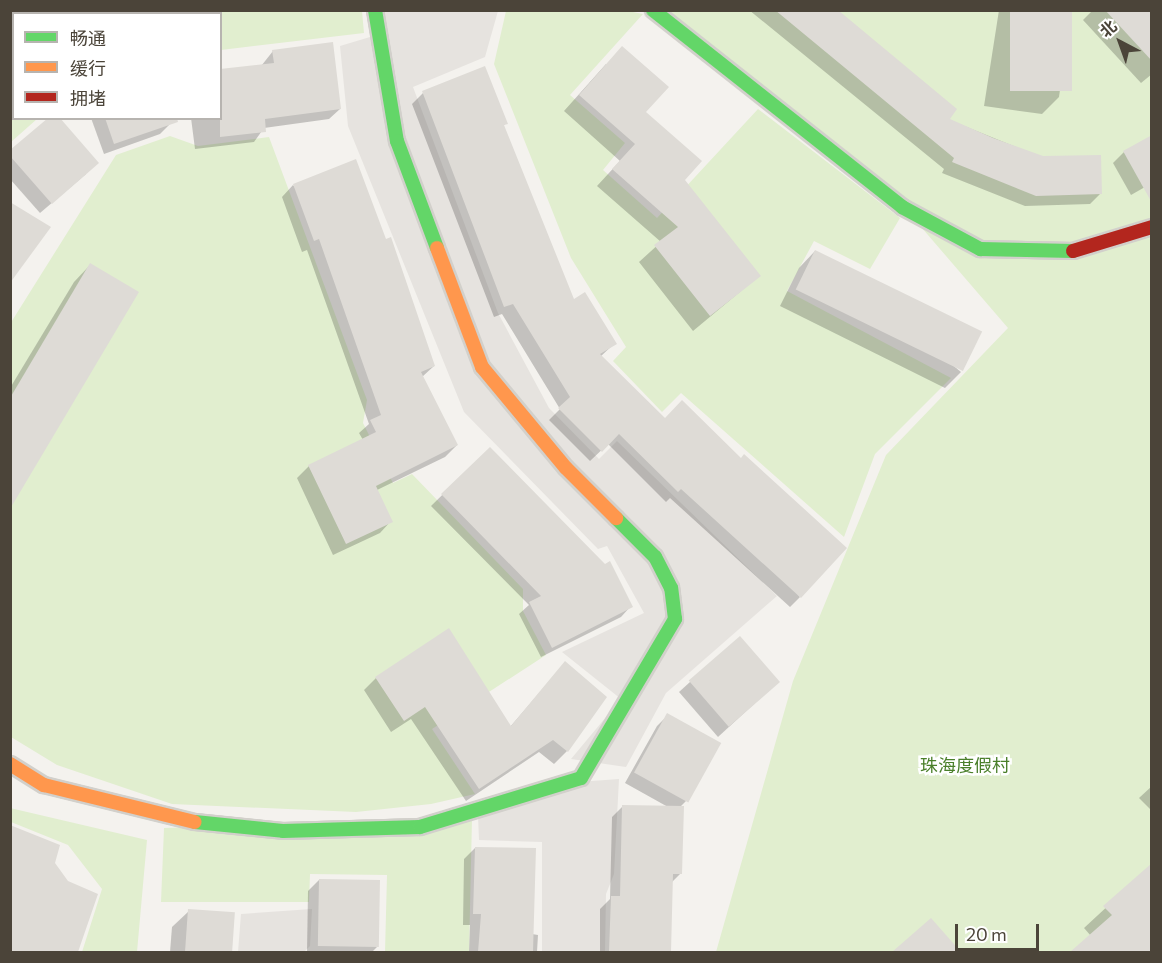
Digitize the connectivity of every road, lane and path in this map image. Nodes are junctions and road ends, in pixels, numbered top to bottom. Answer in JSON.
{"nodes":[{"id":1,"x":163,"y":10,"type":"edge"},
{"id":2,"x":375,"y":10,"type":"edge"},
{"id":3,"x":652,"y":10,"type":"edge"},
{"id":4,"x":146,"y":12,"type":"edge"},
{"id":5,"x":1152,"y":227,"type":"edge"},
{"id":6,"x":10,"y":764,"type":"edge"}],
"edges":[{"from":1,"to":4,"type":"street"},
{"from":2,"to":6,"type":"street"},
{"from":3,"to":5,"type":"street"}]}
